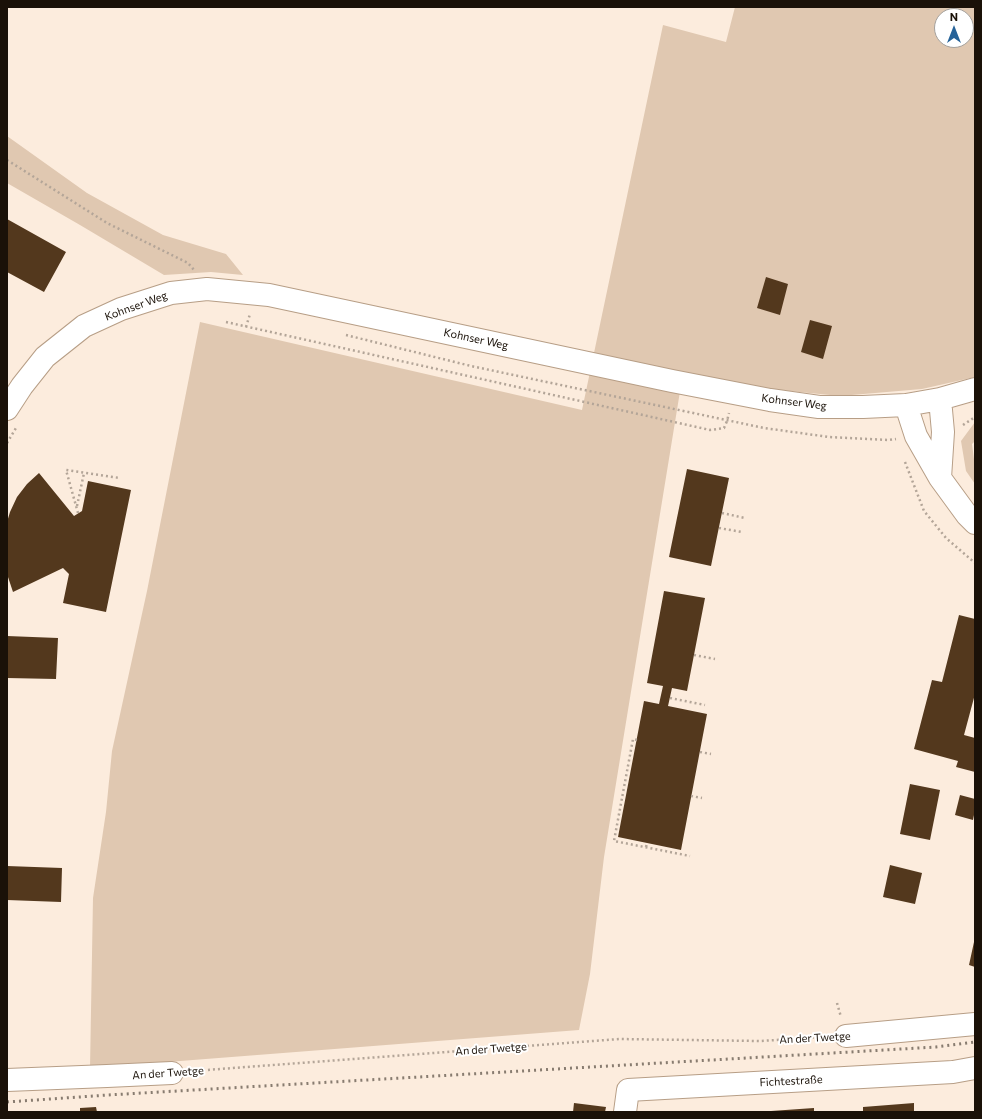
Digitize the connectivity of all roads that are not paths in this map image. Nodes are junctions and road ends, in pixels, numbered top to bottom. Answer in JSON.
{"nodes":[{"id":1,"x":975,"y":389,"type":"edge"},
{"id":2,"x":940,"y":399,"type":"junction"},
{"id":3,"x":906,"y":405,"type":"junction"},
{"id":4,"x":13,"y":416,"type":"edge"},
{"id":5,"x":940,"y":478,"type":"junction"},
{"id":6,"x":975,"y":523,"type":"edge"},
{"id":7,"x":975,"y":1024,"type":"edge"},
{"id":8,"x":846,"y":1036,"type":"road end"},
{"id":9,"x":975,"y":1068,"type":"edge"},
{"id":10,"x":172,"y":1073,"type":"road end"},
{"id":11,"x":7,"y":1080,"type":"edge"},
{"id":12,"x":625,"y":1112,"type":"edge"}],
"edges":[{"from":1,"to":2,"type":"street","name":"Kohnser Weg"},
{"from":2,"to":3,"type":"street","name":"Kohnser Weg"},
{"from":2,"to":5,"type":"street"},
{"from":3,"to":4,"type":"street","name":"Kohnser Weg"},
{"from":3,"to":5,"type":"street"},
{"from":5,"to":6,"type":"street"},
{"from":7,"to":8,"type":"street","name":"An der Twetge"},
{"from":9,"to":12,"type":"street","name":"Fichtestraße"},
{"from":10,"to":11,"type":"street","name":"An der Twetge"}]}
